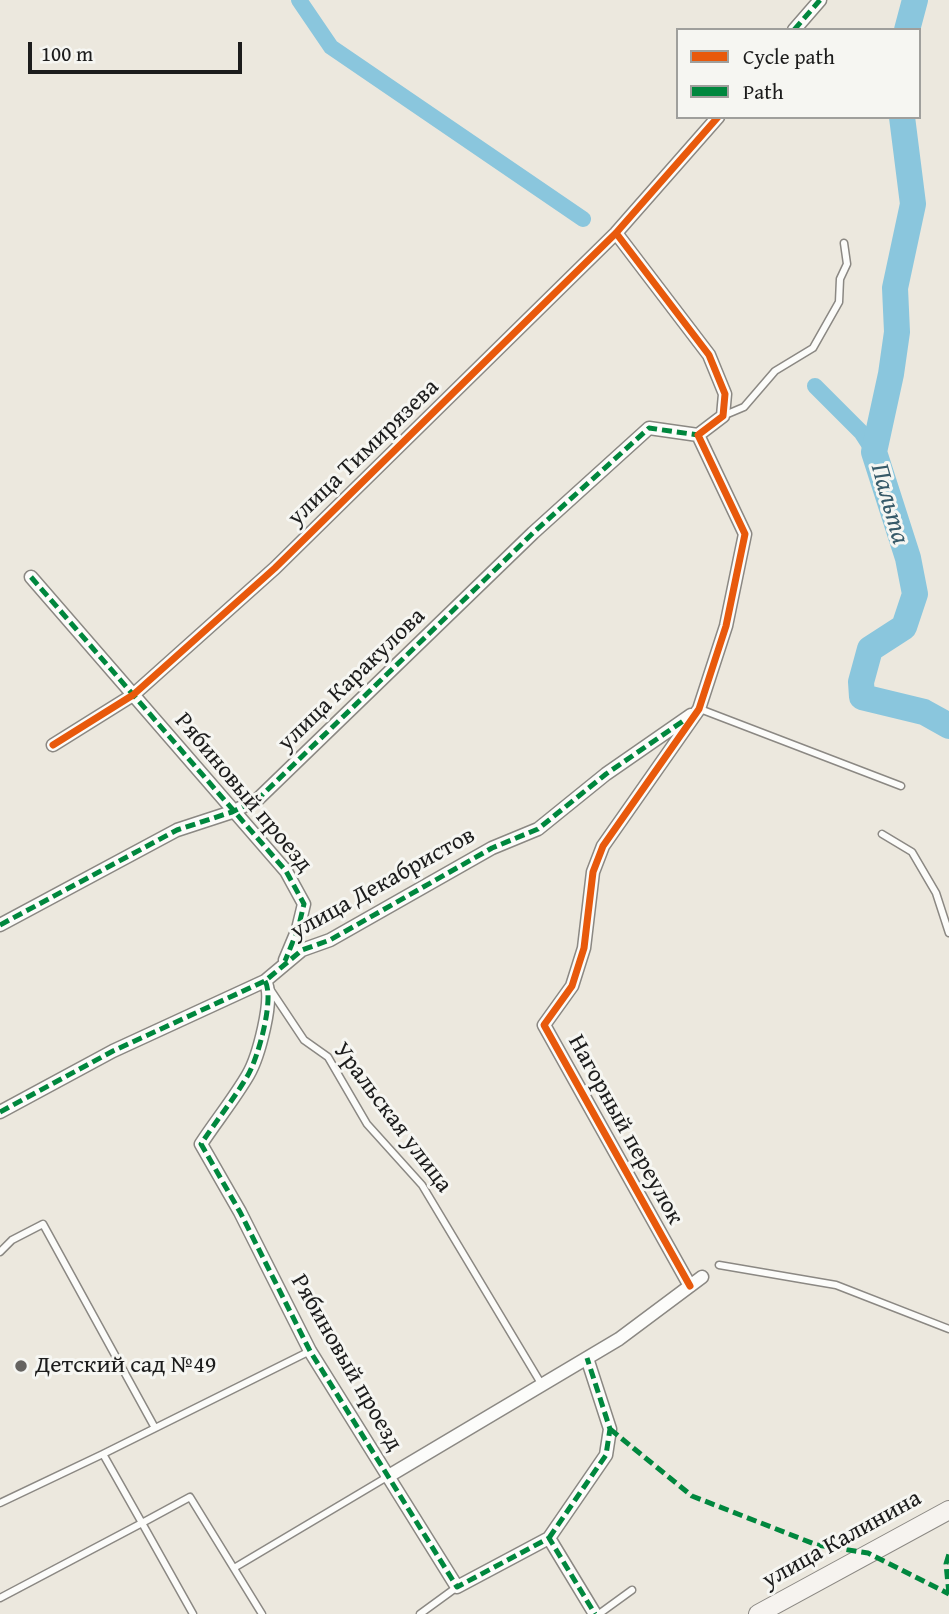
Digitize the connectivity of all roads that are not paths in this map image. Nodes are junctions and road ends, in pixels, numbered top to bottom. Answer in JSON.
{"nodes":[{"id":1,"x":820,"y":0,"type":"edge"},
{"id":2,"x":796,"y":28,"type":"edge"},
{"id":3,"x":716,"y":119,"type":"edge"},
{"id":4,"x":616,"y":233,"type":"junction"},
{"id":5,"x":844,"y":243,"type":"dead end"},
{"id":6,"x":723,"y":416,"type":"junction"},
{"id":7,"x":698,"y":435,"type":"junction"},
{"id":8,"x":31,"y":577,"type":"dead end"},
{"id":9,"x":133,"y":695,"type":"junction"},
{"id":10,"x":699,"y":709,"type":"junction"},
{"id":11,"x":53,"y":746,"type":"dead end"},
{"id":12,"x":901,"y":786,"type":"dead end"},
{"id":13,"x":232,"y":812,"type":"junction"},
{"id":14,"x":883,"y":834,"type":"dead end"},
{"id":15,"x":0,"y":925,"type":"edge"},
{"id":16,"x":949,"y":933,"type":"edge"},
{"id":17,"x":284,"y":964,"type":"junction"},
{"id":18,"x":268,"y":985,"type":"junction"},
{"id":19,"x":0,"y":1112,"type":"edge"},
{"id":20,"x":0,"y":1252,"type":"edge"},
{"id":21,"x":719,"y":1265,"type":"dead end"},
{"id":22,"x":702,"y":1277,"type":"dead end"},
{"id":23,"x":690,"y":1286,"type":"junction"},
{"id":24,"x":949,"y":1329,"type":"edge"},
{"id":25,"x":310,"y":1351,"type":"junction"},
{"id":26,"x":587,"y":1358,"type":"junction"},
{"id":27,"x":542,"y":1385,"type":"junction"},
{"id":28,"x":155,"y":1428,"type":"junction"},
{"id":29,"x":103,"y":1454,"type":"junction"},
{"id":30,"x":387,"y":1477,"type":"junction"},
{"id":31,"x":0,"y":1503,"type":"edge"},
{"id":32,"x":949,"y":1510,"type":"edge"},
{"id":33,"x":142,"y":1523,"type":"junction"},
{"id":34,"x":549,"y":1538,"type":"junction"},
{"id":35,"x":234,"y":1568,"type":"junction"},
{"id":36,"x":457,"y":1587,"type":"junction"},
{"id":37,"x":632,"y":1590,"type":"dead end"},
{"id":38,"x":0,"y":1598,"type":"edge"},
{"id":39,"x":193,"y":1614,"type":"edge"},
{"id":40,"x":262,"y":1614,"type":"edge"},
{"id":41,"x":420,"y":1614,"type":"edge"},
{"id":42,"x":597,"y":1614,"type":"edge"},
{"id":43,"x":758,"y":1614,"type":"edge"}],
"edges":[{"from":1,"to":2,"type":"street"},
{"from":3,"to":4,"type":"street","name":"улица Тимирязева"},
{"from":4,"to":6,"type":"street"},
{"from":4,"to":9,"type":"street","name":"улица Тимирязева"},
{"from":5,"to":6,"type":"lane"},
{"from":6,"to":7,"type":"street"},
{"from":7,"to":10,"type":"street"},
{"from":7,"to":13,"type":"street","name":"улица Каракулова"},
{"from":8,"to":9,"type":"street","name":"Рябиновый проезд"},
{"from":9,"to":11,"type":"street","name":"улица Тимирязева"},
{"from":9,"to":13,"type":"street","name":"Рябиновый проезд"},
{"from":10,"to":12,"type":"lane"},
{"from":10,"to":17,"type":"street","name":"улица Декабристов"},
{"from":10,"to":23,"type":"street","name":"Нагорный переулок"},
{"from":13,"to":15,"type":"street","name":"улица Каракулова"},
{"from":13,"to":17,"type":"street","name":"Рябиновый проезд"},
{"from":14,"to":16,"type":"lane"},
{"from":17,"to":18,"type":"street","name":"улица Декабристов"},
{"from":18,"to":19,"type":"street","name":"улица Декабристов"},
{"from":18,"to":25,"type":"street","name":"Рябиновый проезд"},
{"from":18,"to":27,"type":"lane","name":"Уральская улица"},
{"from":20,"to":28,"type":"lane"},
{"from":21,"to":24,"type":"lane"},
{"from":22,"to":23,"type":"street"},
{"from":23,"to":26,"type":"street"},
{"from":25,"to":28,"type":"lane"},
{"from":25,"to":30,"type":"street","name":"Рябиновый проезд"},
{"from":26,"to":27,"type":"street"},
{"from":26,"to":34,"type":"street"},
{"from":27,"to":30,"type":"street"},
{"from":28,"to":29,"type":"lane"},
{"from":29,"to":31,"type":"lane"},
{"from":29,"to":33,"type":"lane"},
{"from":30,"to":35,"type":"lane"},
{"from":30,"to":36,"type":"street","name":"Рябиновый проезд"},
{"from":32,"to":43,"type":"main road","name":"улица Калинина"},
{"from":33,"to":35,"type":"lane"},
{"from":33,"to":38,"type":"lane"},
{"from":33,"to":39,"type":"lane"},
{"from":34,"to":36,"type":"street"},
{"from":34,"to":42,"type":"street"},
{"from":35,"to":40,"type":"lane"},
{"from":36,"to":41,"type":"lane"},
{"from":37,"to":42,"type":"lane"}]}
